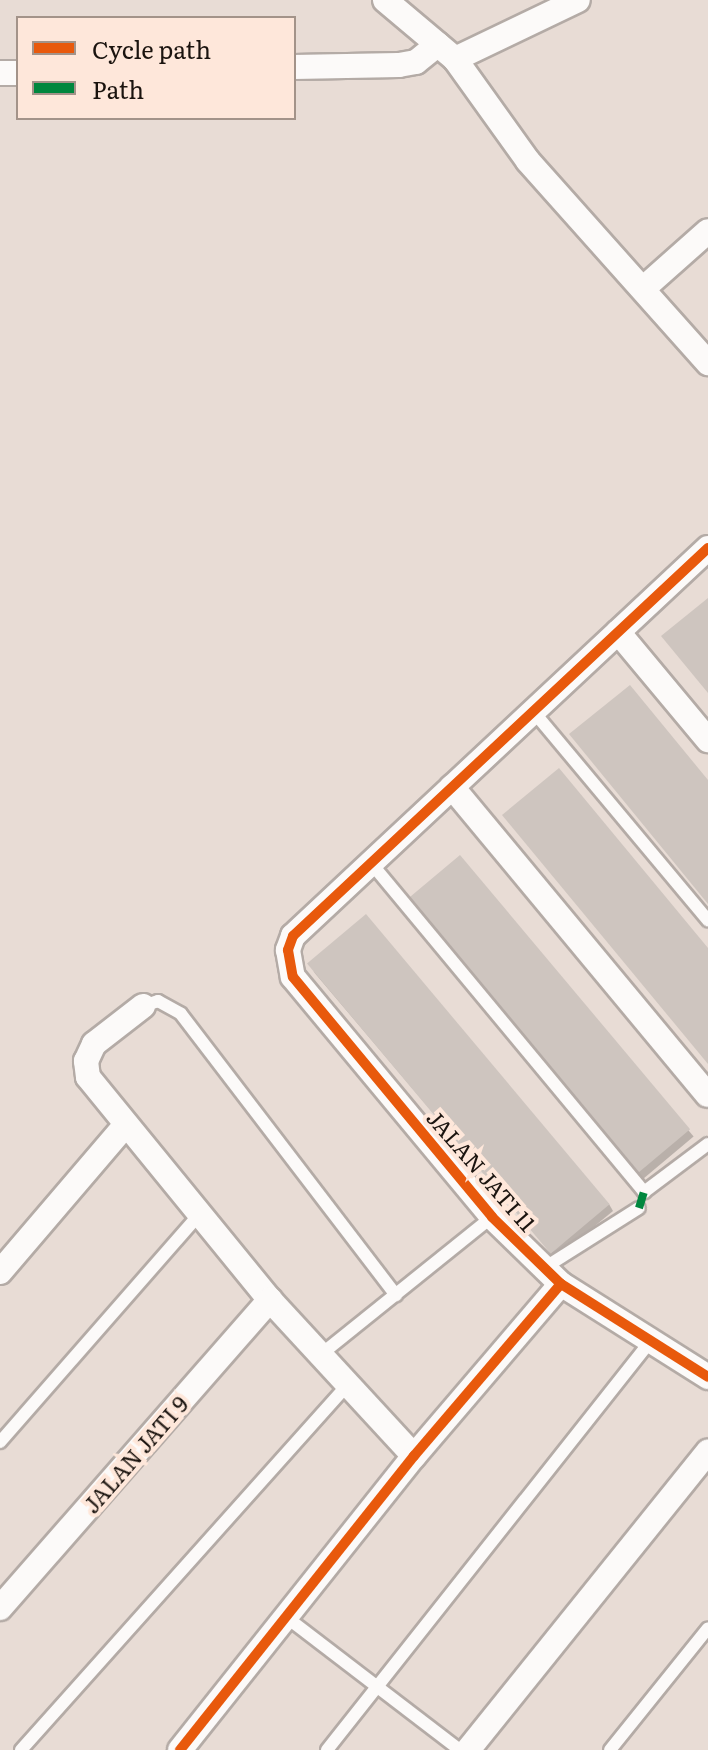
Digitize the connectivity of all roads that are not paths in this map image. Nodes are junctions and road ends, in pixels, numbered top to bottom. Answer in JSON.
{"nodes":[{"id":1,"x":385,"y":0,"type":"edge"},
{"id":2,"x":578,"y":0,"type":"edge"},
{"id":3,"x":447,"y":51,"type":"junction"},
{"id":4,"x":296,"y":67,"type":"edge"},
{"id":5,"x":708,"y":231,"type":"edge"},
{"id":6,"x":645,"y":287,"type":"junction"},
{"id":7,"x":708,"y":363,"type":"edge"},
{"id":8,"x":705,"y":556,"type":"edge"},
{"id":9,"x":618,"y":632,"type":"junction"},
{"id":10,"x":533,"y":711,"type":"junction"},
{"id":11,"x":708,"y":740,"type":"edge"},
{"id":12,"x":452,"y":787,"type":"junction"},
{"id":13,"x":371,"y":863,"type":"junction"},
{"id":14,"x":708,"y":920,"type":"edge"},
{"id":15,"x":143,"y":1006,"type":"joint"},
{"id":16,"x":708,"y":1095,"type":"edge"},
{"id":17,"x":124,"y":1127,"type":"junction"},
{"id":18,"x":708,"y":1144,"type":"edge"},
{"id":19,"x":639,"y":1208,"type":"dead end"},
{"id":20,"x":199,"y":1215,"type":"junction"},
{"id":21,"x":492,"y":1217,"type":"junction"},
{"id":22,"x":0,"y":1272,"type":"edge"},
{"id":23,"x":552,"y":1276,"type":"junction"},
{"id":24,"x":396,"y":1295,"type":"junction"},
{"id":25,"x":270,"y":1300,"type":"junction"},
{"id":26,"x":649,"y":1343,"type":"junction"},
{"id":27,"x":319,"y":1356,"type":"junction"},
{"id":28,"x":708,"y":1377,"type":"edge"},
{"id":29,"x":346,"y":1386,"type":"junction"},
{"id":30,"x":0,"y":1442,"type":"edge"},
{"id":31,"x":708,"y":1452,"type":"edge"},
{"id":32,"x":414,"y":1456,"type":"junction"},
{"id":33,"x":0,"y":1608,"type":"edge"},
{"id":34,"x":286,"y":1617,"type":"junction"},
{"id":35,"x":708,"y":1628,"type":"edge"},
{"id":36,"x":378,"y":1684,"type":"junction"},
{"id":37,"x":21,"y":1750,"type":"edge"},
{"id":38,"x":180,"y":1750,"type":"edge"},
{"id":39,"x":327,"y":1750,"type":"edge"},
{"id":40,"x":460,"y":1750,"type":"edge"},
{"id":41,"x":468,"y":1750,"type":"edge"},
{"id":42,"x":610,"y":1750,"type":"edge"}],
"edges":[{"from":1,"to":3,"type":"street"},
{"from":2,"to":3,"type":"street"},
{"from":3,"to":4,"type":"street"},
{"from":3,"to":6,"type":"street"},
{"from":5,"to":6,"type":"street"},
{"from":6,"to":7,"type":"street"},
{"from":8,"to":9,"type":"street"},
{"from":9,"to":10,"type":"street"},
{"from":9,"to":11,"type":"street"},
{"from":10,"to":12,"type":"street"},
{"from":10,"to":14,"type":"lane"},
{"from":12,"to":13,"type":"street"},
{"from":12,"to":16,"type":"street"},
{"from":13,"to":18,"type":"lane"},
{"from":13,"to":21,"type":"street","name":"JALAN JATI 11"},
{"from":15,"to":17,"type":"street"},
{"from":15,"to":24,"type":"lane"},
{"from":17,"to":20,"type":"street"},
{"from":17,"to":22,"type":"street"},
{"from":19,"to":23,"type":"lane"},
{"from":20,"to":25,"type":"street"},
{"from":20,"to":30,"type":"lane"},
{"from":21,"to":23,"type":"street","name":"JALAN JATI 11"},
{"from":21,"to":24,"type":"lane"},
{"from":23,"to":26,"type":"street","name":"JALAN JATI 11"},
{"from":23,"to":32,"type":"street"},
{"from":24,"to":27,"type":"lane"},
{"from":25,"to":27,"type":"street"},
{"from":25,"to":33,"type":"street","name":"JALAN JATI 9"},
{"from":26,"to":28,"type":"street","name":"JALAN JATI 11"},
{"from":26,"to":36,"type":"lane"},
{"from":27,"to":29,"type":"street"},
{"from":29,"to":32,"type":"street"},
{"from":29,"to":37,"type":"lane"},
{"from":31,"to":41,"type":"street"},
{"from":32,"to":34,"type":"street"},
{"from":34,"to":36,"type":"lane"},
{"from":34,"to":38,"type":"street"},
{"from":35,"to":42,"type":"lane"},
{"from":36,"to":39,"type":"lane"},
{"from":36,"to":40,"type":"lane"}]}
